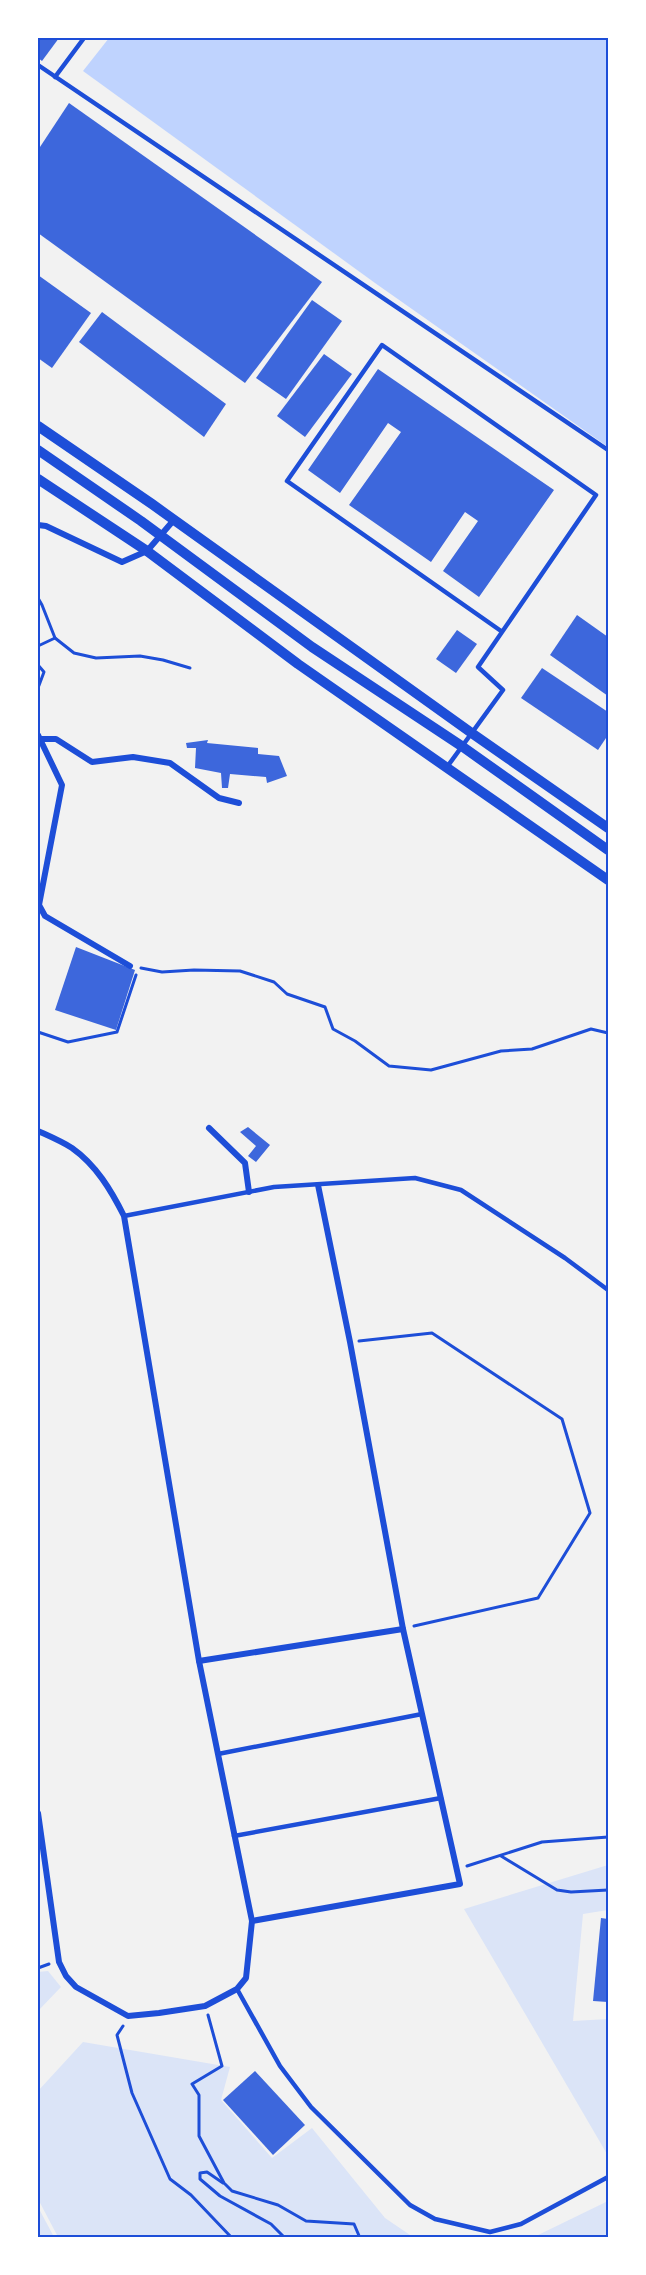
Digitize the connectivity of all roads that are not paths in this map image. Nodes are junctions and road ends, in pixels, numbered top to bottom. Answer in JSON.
{"nodes":[{"id":1,"x":84,"y":38,"type":"edge"},
{"id":2,"x":38,"y":65,"type":"edge"},
{"id":3,"x":55,"y":78,"type":"junction"},
{"id":4,"x":38,"y":426,"type":"edge"},
{"id":5,"x":38,"y":450,"type":"edge"},
{"id":6,"x":609,"y":450,"type":"edge"},
{"id":7,"x":38,"y":479,"type":"edge"},
{"id":8,"x":173,"y":521,"type":"junction"},
{"id":9,"x":38,"y":525,"type":"edge"},
{"id":10,"x":161,"y":536,"type":"junction"},
{"id":11,"x":147,"y":550,"type":"junction"},
{"id":12,"x":501,"y":631,"type":"junction"},
{"id":13,"x":473,"y":734,"type":"junction"},
{"id":14,"x":39,"y":737,"type":"edge"},
{"id":15,"x":463,"y":747,"type":"junction"},
{"id":16,"x":447,"y":767,"type":"junction"},
{"id":17,"x":239,"y":803,"type":"dead end"},
{"id":18,"x":609,"y":828,"type":"edge"},
{"id":19,"x":609,"y":850,"type":"edge"},
{"id":20,"x":609,"y":880,"type":"edge"},
{"id":21,"x":130,"y":966,"type":"dead end"},
{"id":22,"x":209,"y":1128,"type":"dead end"},
{"id":23,"x":38,"y":1131,"type":"edge"},
{"id":24,"x":318,"y":1185,"type":"junction"},
{"id":25,"x":249,"y":1192,"type":"junction"},
{"id":26,"x":124,"y":1216,"type":"junction"},
{"id":27,"x":609,"y":1290,"type":"edge"},
{"id":28,"x":403,"y":1629,"type":"junction"},
{"id":29,"x":199,"y":1662,"type":"junction"},
{"id":30,"x":422,"y":1714,"type":"junction"},
{"id":31,"x":218,"y":1754,"type":"junction"},
{"id":32,"x":441,"y":1798,"type":"junction"},
{"id":33,"x":38,"y":1813,"type":"edge"},
{"id":34,"x":234,"y":1836,"type":"junction"},
{"id":35,"x":252,"y":1921,"type":"junction"},
{"id":36,"x":237,"y":1989,"type":"junction"},
{"id":37,"x":609,"y":2176,"type":"edge"}],
"edges":[{"from":1,"to":3,"type":"lane"},
{"from":2,"to":3,"type":"lane"},
{"from":3,"to":6,"type":"lane"},
{"from":4,"to":8,"type":"street"},
{"from":5,"to":10,"type":"street"},
{"from":7,"to":11,"type":"street"},
{"from":8,"to":10,"type":"street"},
{"from":8,"to":13,"type":"street"},
{"from":9,"to":11,"type":"street"},
{"from":10,"to":11,"type":"street"},
{"from":10,"to":15,"type":"street"},
{"from":11,"to":16,"type":"street"},
{"from":12,"to":12,"type":"lane"},
{"from":12,"to":13,"type":"lane"},
{"from":13,"to":15,"type":"lane"},
{"from":13,"to":18,"type":"street"},
{"from":14,"to":17,"type":"street"},
{"from":14,"to":21,"type":"street"},
{"from":15,"to":16,"type":"lane"},
{"from":15,"to":19,"type":"street"},
{"from":16,"to":20,"type":"street"},
{"from":22,"to":25,"type":"street"},
{"from":23,"to":26,"type":"street"},
{"from":24,"to":25,"type":"lane"},
{"from":24,"to":27,"type":"lane"},
{"from":24,"to":28,"type":"street"},
{"from":25,"to":26,"type":"lane"},
{"from":26,"to":29,"type":"street"},
{"from":28,"to":29,"type":"street"},
{"from":28,"to":30,"type":"street"},
{"from":29,"to":31,"type":"street"},
{"from":30,"to":31,"type":"lane"},
{"from":30,"to":32,"type":"street"},
{"from":31,"to":34,"type":"street"},
{"from":32,"to":34,"type":"lane"},
{"from":32,"to":35,"type":"street"},
{"from":33,"to":36,"type":"street"},
{"from":34,"to":35,"type":"street"},
{"from":35,"to":36,"type":"street"},
{"from":36,"to":37,"type":"lane"}]}
